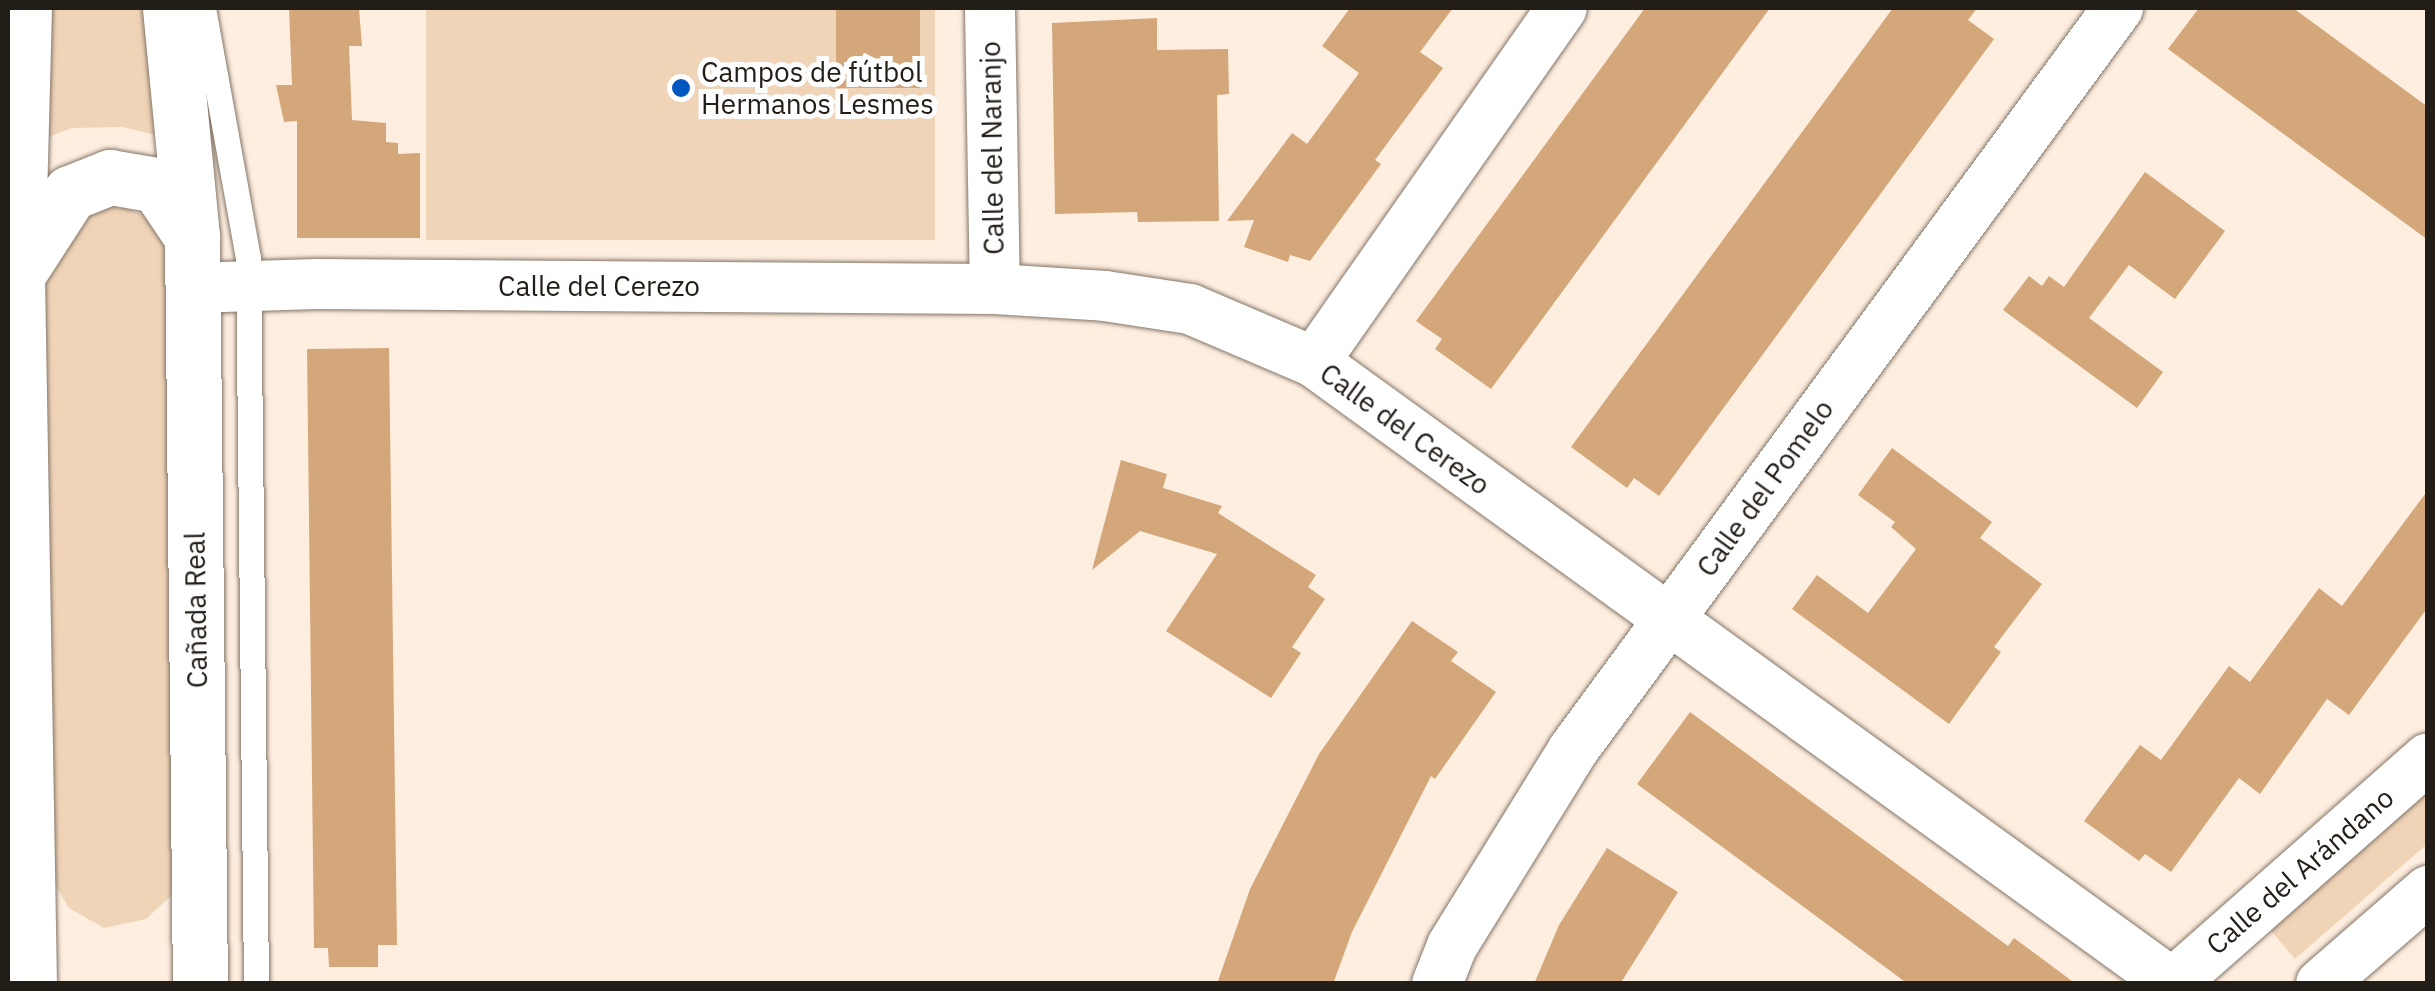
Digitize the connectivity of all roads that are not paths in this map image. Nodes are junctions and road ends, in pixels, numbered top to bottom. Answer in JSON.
{"nodes":[{"id":1,"x":24,"y":8,"type":"edge"},
{"id":2,"x":170,"y":8,"type":"edge"},
{"id":3,"x":204,"y":8,"type":"edge"},
{"id":4,"x":990,"y":8,"type":"edge"},
{"id":5,"x":1562,"y":8,"type":"edge"},
{"id":6,"x":2118,"y":8,"type":"edge"},
{"id":7,"x":192,"y":262,"type":"junction"},
{"id":8,"x":17,"y":276,"type":"junction"},
{"id":9,"x":249,"y":288,"type":"junction"},
{"id":10,"x":994,"y":289,"type":"junction"},
{"id":11,"x":1314,"y":362,"type":"junction"},
{"id":12,"x":1669,"y":620,"type":"junction"},
{"id":13,"x":2428,"y":758,"type":"edge"},
{"id":14,"x":2428,"y":891,"type":"edge"},
{"id":15,"x":2172,"y":983,"type":"edge"},
{"id":16,"x":29,"y":984,"type":"edge"},
{"id":17,"x":200,"y":984,"type":"edge"},
{"id":18,"x":256,"y":984,"type":"edge"},
{"id":19,"x":1437,"y":984,"type":"edge"},
{"id":20,"x":2322,"y":984,"type":"edge"}],
"edges":[{"from":1,"to":8,"type":"street"},
{"from":2,"to":7,"type":"street","name":"Cañada Real"},
{"from":3,"to":9,"type":"lane"},
{"from":4,"to":10,"type":"street","name":"Calle del Naranjo"},
{"from":5,"to":11,"type":"street"},
{"from":6,"to":12,"type":"street","name":"Calle del Pomelo"},
{"from":7,"to":8,"type":"street"},
{"from":7,"to":9,"type":"street","name":"Calle del Cerezo"},
{"from":7,"to":17,"type":"street","name":"Cañada Real"},
{"from":8,"to":16,"type":"street"},
{"from":9,"to":10,"type":"street","name":"Calle del Cerezo"},
{"from":9,"to":18,"type":"lane"},
{"from":10,"to":11,"type":"street","name":"Calle del Cerezo"},
{"from":11,"to":12,"type":"street","name":"Calle del Cerezo"},
{"from":12,"to":15,"type":"street","name":"Calle del Cerezo"},
{"from":12,"to":19,"type":"street","name":"Calle del Pomelo"},
{"from":13,"to":15,"type":"street","name":"Calle del Arándano"},
{"from":14,"to":20,"type":"street"}]}
